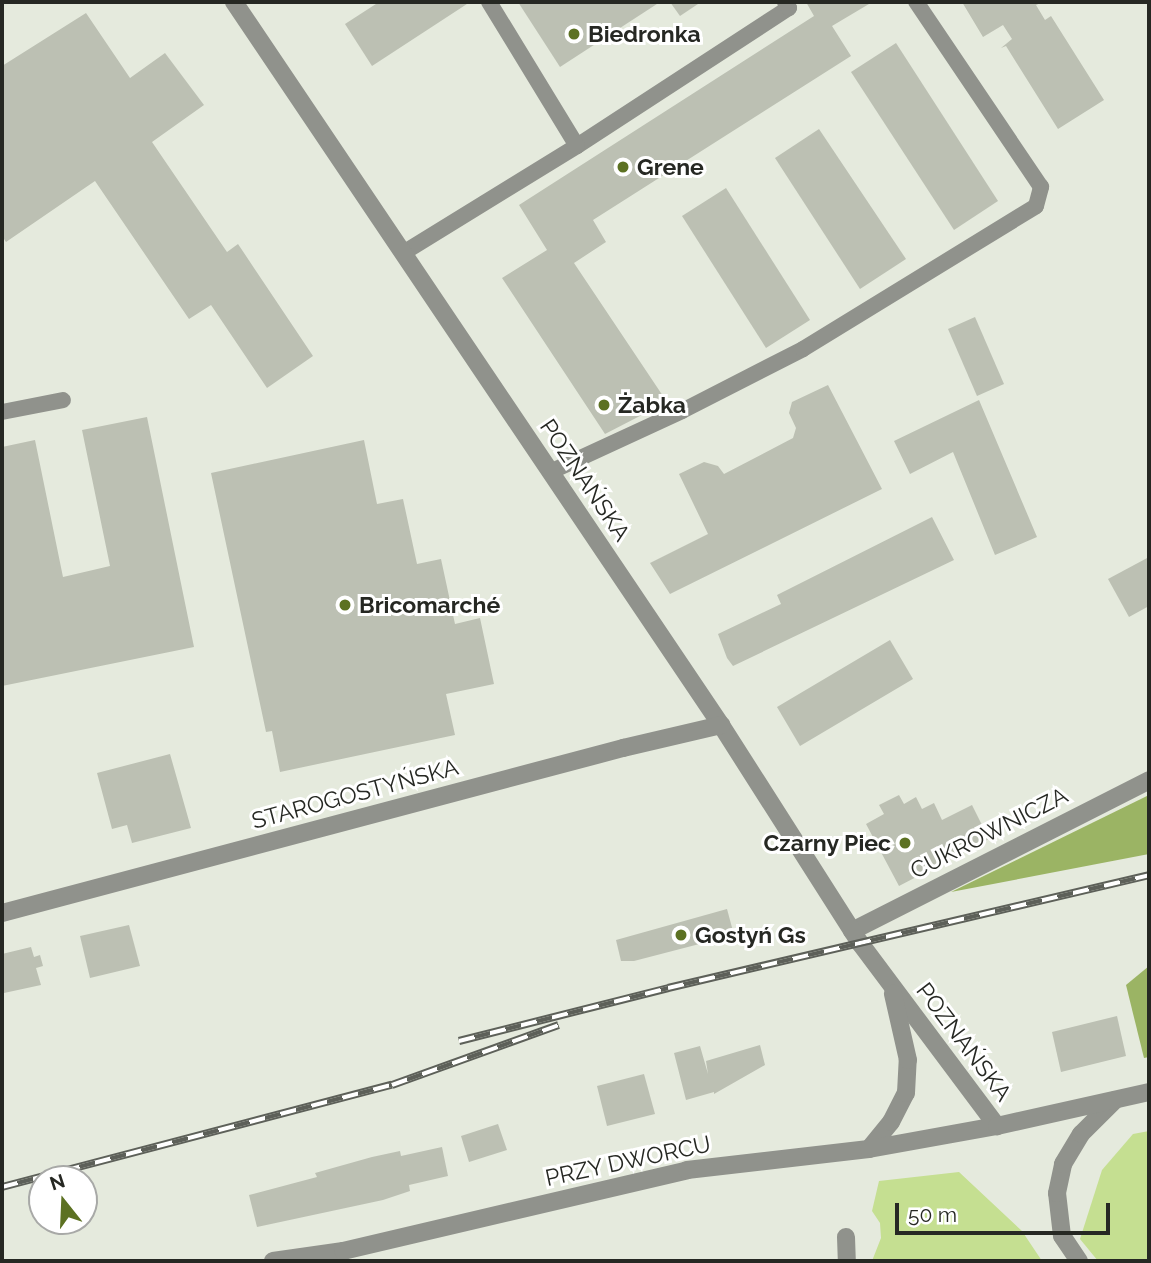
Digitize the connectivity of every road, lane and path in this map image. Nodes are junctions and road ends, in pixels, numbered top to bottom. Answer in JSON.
{"nodes":[{"id":1,"x":234,"y":2,"type":"edge"},
{"id":2,"x":489,"y":2,"type":"edge"},
{"id":3,"x":785,"y":2,"type":"edge"},
{"id":4,"x":916,"y":2,"type":"edge"},
{"id":5,"x":577,"y":146,"type":"junction"},
{"id":6,"x":403,"y":253,"type":"junction"},
{"id":7,"x":62,"y":400,"type":"dead end"},
{"id":8,"x":2,"y":412,"type":"edge"},
{"id":9,"x":550,"y":471,"type":"junction"},
{"id":10,"x":721,"y":725,"type":"junction"},
{"id":11,"x":1149,"y":780,"type":"edge"},
{"id":12,"x":2,"y":913,"type":"edge"},
{"id":13,"x":852,"y":930,"type":"junction"},
{"id":14,"x":892,"y":988,"type":"junction"},
{"id":15,"x":1149,"y":1092,"type":"edge"},
{"id":16,"x":1115,"y":1100,"type":"junction"},
{"id":17,"x":997,"y":1126,"type":"junction"},
{"id":18,"x":869,"y":1149,"type":"junction"},
{"id":19,"x":846,"y":1237,"type":"dead end"},
{"id":20,"x":273,"y":1261,"type":"edge"},
{"id":21,"x":847,"y":1261,"type":"edge"},
{"id":22,"x":1079,"y":1261,"type":"edge"}],
"edges":[{"from":1,"to":6,"type":"street","name":"POZNAŃSKA"},
{"from":2,"to":5,"type":"lane"},
{"from":3,"to":5,"type":"lane"},
{"from":4,"to":9,"type":"lane"},
{"from":5,"to":6,"type":"lane"},
{"from":6,"to":9,"type":"street","name":"POZNAŃSKA"},
{"from":7,"to":8,"type":"lane"},
{"from":9,"to":10,"type":"street","name":"POZNAŃSKA"},
{"from":10,"to":12,"type":"street","name":"STAROGOSTYŃSKA"},
{"from":10,"to":13,"type":"street","name":"POZNAŃSKA"},
{"from":11,"to":13,"type":"street","name":"CUKROWNICZA"},
{"from":13,"to":14,"type":"street","name":"POZNAŃSKA"},
{"from":14,"to":17,"type":"street","name":"POZNAŃSKA"},
{"from":14,"to":18,"type":"street","name":"POZNAŃSKA"},
{"from":15,"to":16,"type":"street","name":"PRZY DWORCU"},
{"from":16,"to":17,"type":"street","name":"PRZY DWORCU"},
{"from":16,"to":22,"type":"street"},
{"from":17,"to":18,"type":"street","name":"PRZY DWORCU"},
{"from":18,"to":20,"type":"street","name":"PRZY DWORCU"},
{"from":19,"to":21,"type":"street"}]}
